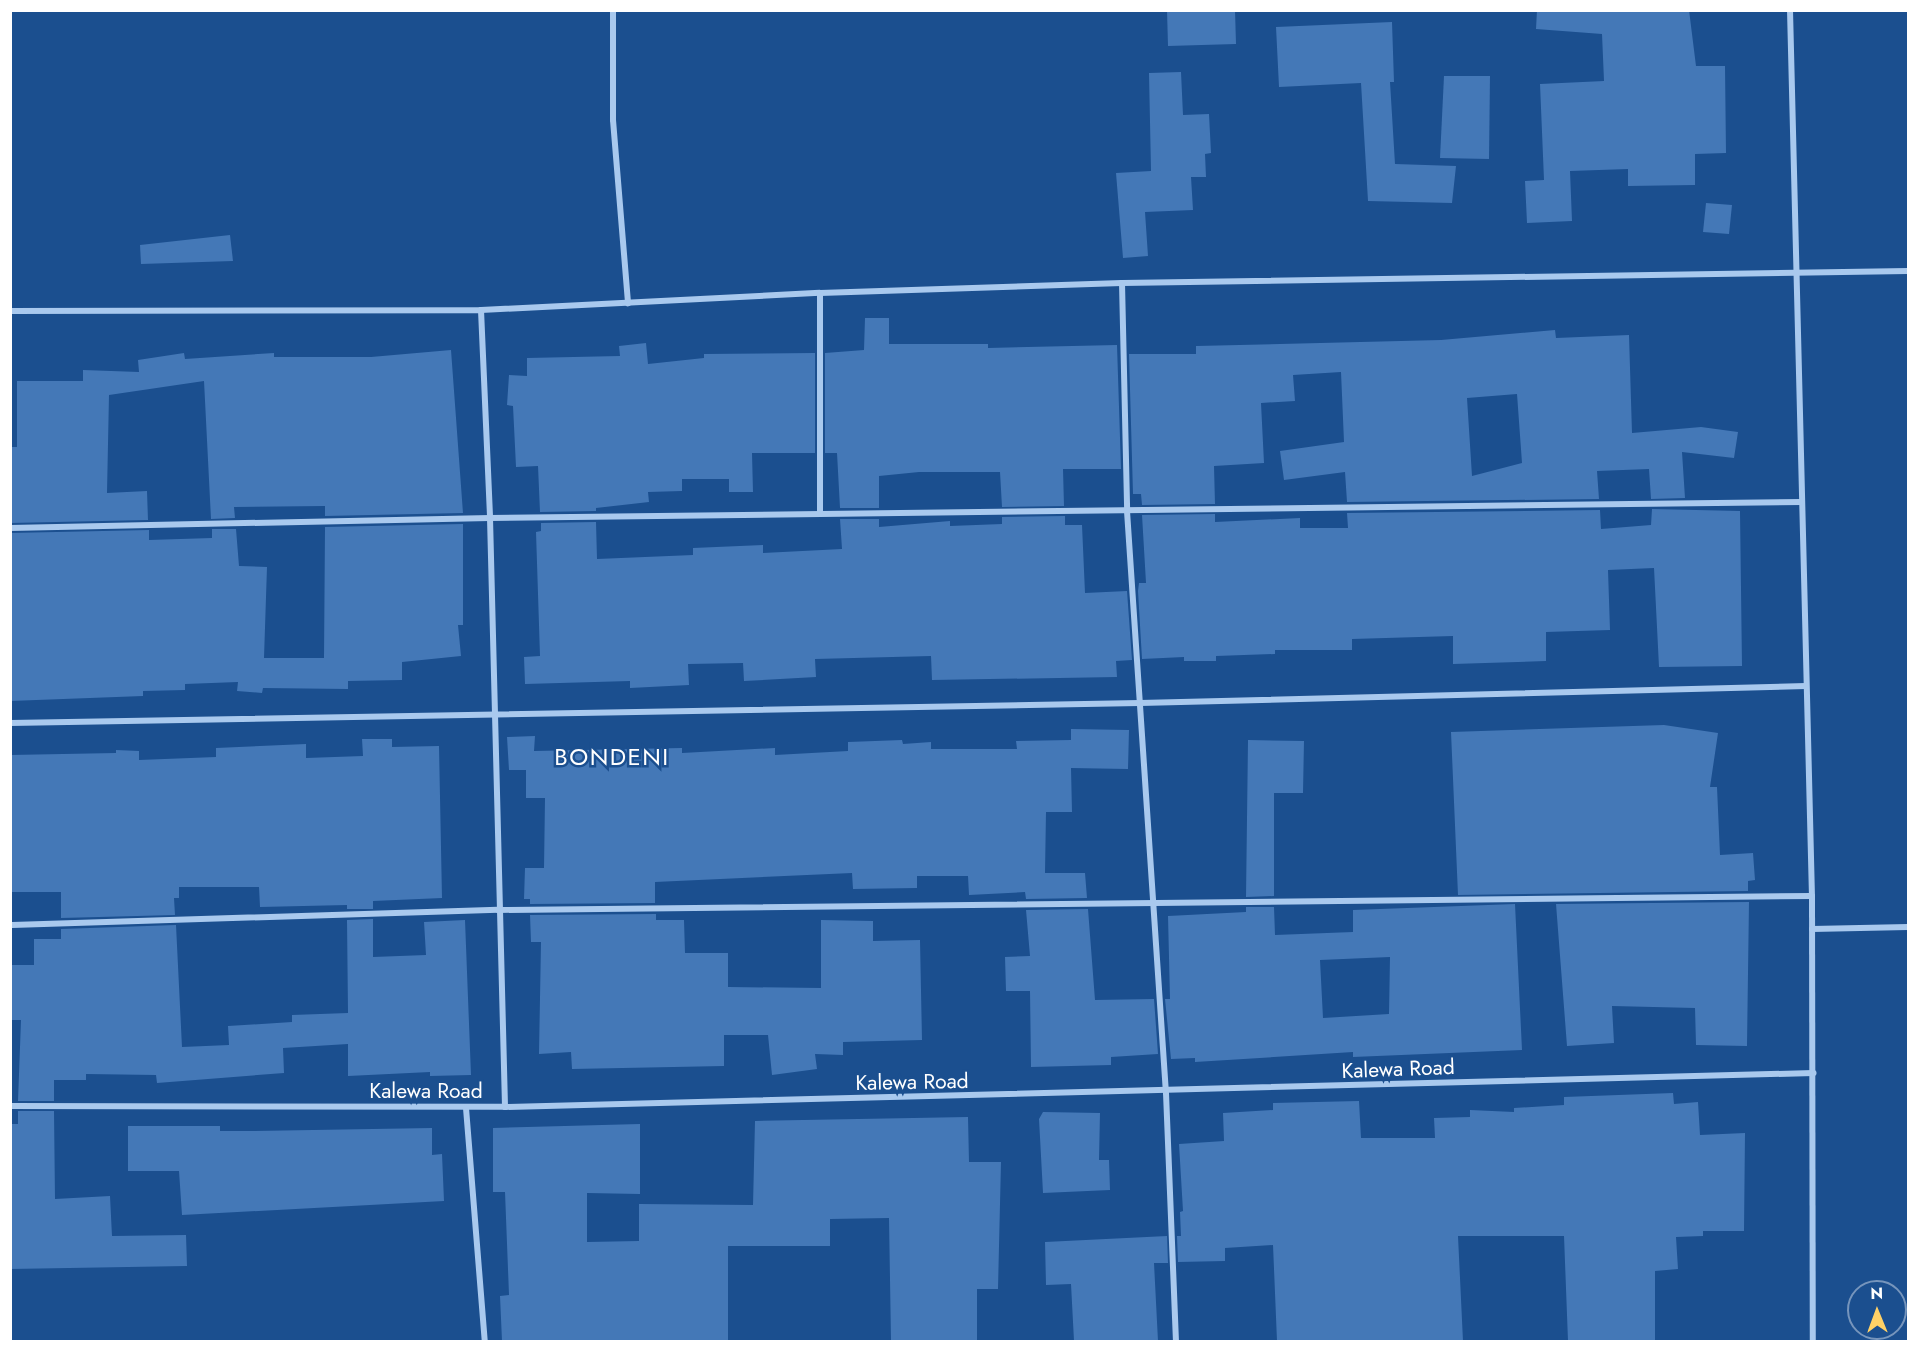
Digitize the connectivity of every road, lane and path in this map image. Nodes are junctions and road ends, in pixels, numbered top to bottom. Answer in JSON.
{"nodes":[{"id":1,"x":613,"y":10,"type":"edge"},
{"id":2,"x":1790,"y":10,"type":"edge"},
{"id":3,"x":1908,"y":271,"type":"edge"},
{"id":4,"x":1794,"y":273,"type":"junction"},
{"id":5,"x":1122,"y":283,"type":"junction"},
{"id":6,"x":820,"y":293,"type":"junction"},
{"id":7,"x":628,"y":303,"type":"junction"},
{"id":8,"x":481,"y":310,"type":"junction"},
{"id":9,"x":10,"y":311,"type":"edge"},
{"id":10,"x":1802,"y":502,"type":"junction"},
{"id":11,"x":1127,"y":511,"type":"junction"},
{"id":12,"x":820,"y":514,"type":"junction"},
{"id":13,"x":490,"y":518,"type":"junction"},
{"id":14,"x":10,"y":528,"type":"edge"},
{"id":15,"x":1806,"y":686,"type":"junction"},
{"id":16,"x":1140,"y":703,"type":"junction"},
{"id":17,"x":492,"y":714,"type":"junction"},
{"id":18,"x":10,"y":723,"type":"edge"},
{"id":19,"x":1812,"y":896,"type":"junction"},
{"id":20,"x":1153,"y":900,"type":"junction"},
{"id":21,"x":498,"y":910,"type":"junction"},
{"id":22,"x":12,"y":926,"type":"edge"},
{"id":23,"x":1908,"y":927,"type":"edge"},
{"id":24,"x":1812,"y":928,"type":"junction"},
{"id":25,"x":1814,"y":1073,"type":"junction"},
{"id":26,"x":1166,"y":1093,"type":"junction"},
{"id":27,"x":10,"y":1106,"type":"edge"},
{"id":28,"x":505,"y":1107,"type":"junction"},
{"id":29,"x":466,"y":1108,"type":"junction"},
{"id":30,"x":485,"y":1341,"type":"edge"},
{"id":31,"x":1176,"y":1341,"type":"edge"},
{"id":32,"x":1814,"y":1341,"type":"edge"}],
"edges":[{"from":1,"to":7,"type":"street"},
{"from":2,"to":4,"type":"street"},
{"from":3,"to":4,"type":"street"},
{"from":4,"to":5,"type":"street"},
{"from":4,"to":10,"type":"street"},
{"from":5,"to":6,"type":"street"},
{"from":5,"to":11,"type":"street"},
{"from":6,"to":7,"type":"street"},
{"from":6,"to":12,"type":"street"},
{"from":7,"to":8,"type":"street"},
{"from":8,"to":9,"type":"street"},
{"from":8,"to":13,"type":"street"},
{"from":10,"to":11,"type":"street"},
{"from":10,"to":15,"type":"street"},
{"from":11,"to":12,"type":"street"},
{"from":11,"to":16,"type":"street"},
{"from":12,"to":13,"type":"street"},
{"from":13,"to":14,"type":"street"},
{"from":13,"to":17,"type":"street"},
{"from":15,"to":16,"type":"street"},
{"from":15,"to":19,"type":"street"},
{"from":16,"to":17,"type":"street"},
{"from":16,"to":20,"type":"street"},
{"from":17,"to":18,"type":"street"},
{"from":17,"to":21,"type":"street"},
{"from":19,"to":20,"type":"street"},
{"from":19,"to":24,"type":"street"},
{"from":20,"to":21,"type":"street"},
{"from":20,"to":26,"type":"street"},
{"from":21,"to":22,"type":"street"},
{"from":21,"to":28,"type":"street"},
{"from":23,"to":24,"type":"street"},
{"from":24,"to":25,"type":"street"},
{"from":25,"to":26,"type":"street","name":"Kalewa Road"},
{"from":25,"to":32,"type":"street"},
{"from":26,"to":28,"type":"street","name":"Kalewa Road"},
{"from":26,"to":31,"type":"street"},
{"from":27,"to":29,"type":"street","name":"Kalewa Road"},
{"from":28,"to":29,"type":"street","name":"Kalewa Road"},
{"from":29,"to":30,"type":"street"}]}
